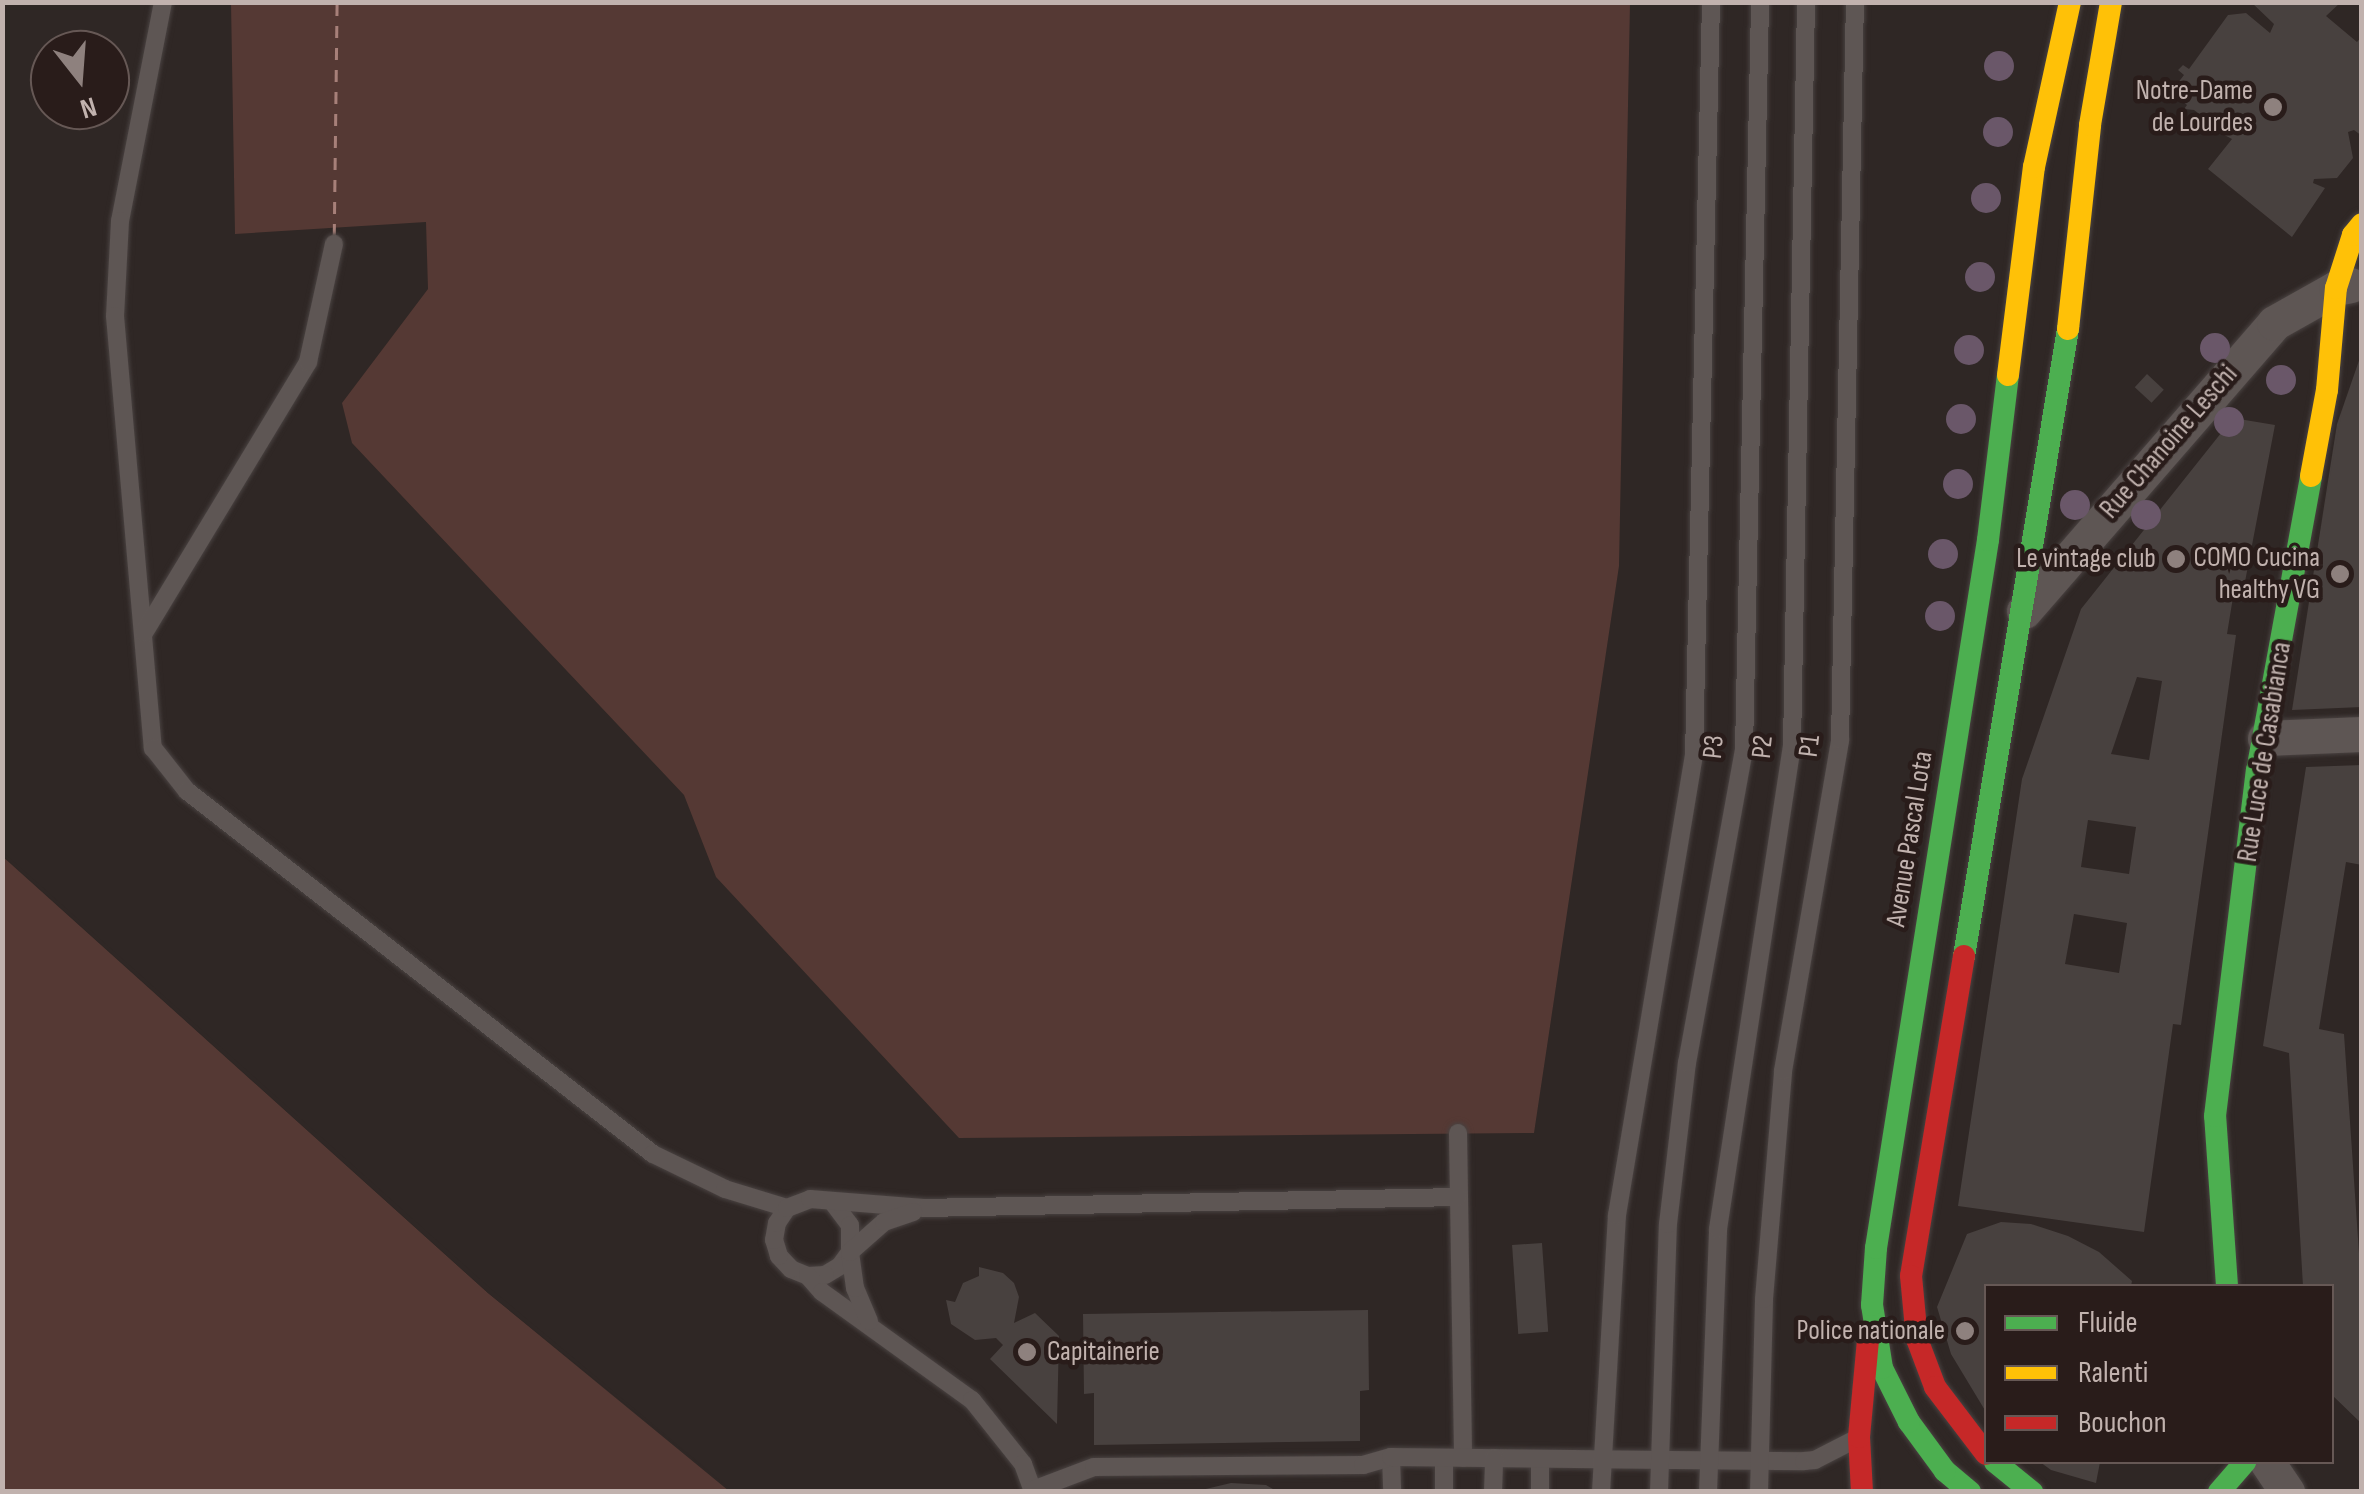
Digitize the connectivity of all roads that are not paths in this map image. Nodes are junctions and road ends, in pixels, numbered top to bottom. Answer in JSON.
{"nodes":[{"id":1,"x":162,"y":2,"type":"edge"},
{"id":2,"x":1711,"y":2,"type":"edge"},
{"id":3,"x":1760,"y":2,"type":"edge"},
{"id":4,"x":1806,"y":2,"type":"edge"},
{"id":5,"x":1854,"y":2,"type":"edge"},
{"id":6,"x":2072,"y":2,"type":"edge"},
{"id":7,"x":2114,"y":5,"type":"edge"},
{"id":8,"x":2034,"y":58,"type":"dead end"},
{"id":9,"x":2090,"y":125,"type":"junction"},
{"id":10,"x":2034,"y":168,"type":"junction"},
{"id":11,"x":2362,"y":224,"type":"edge"},
{"id":12,"x":334,"y":244,"type":"dead end"},
{"id":13,"x":2349,"y":285,"type":"edge"},
{"id":14,"x":2020,"y":616,"type":"junction"},
{"id":15,"x":144,"y":632,"type":"junction"},
{"id":16,"x":2362,"y":734,"type":"edge"},
{"id":17,"x":2265,"y":738,"type":"junction"},
{"id":18,"x":1458,"y":1133,"type":"dead end"},
{"id":19,"x":1458,"y":1197,"type":"junction"},
{"id":20,"x":834,"y":1204,"type":"junction"},
{"id":21,"x":788,"y":1208,"type":"junction"},
{"id":22,"x":924,"y":1208,"type":"junction"},
{"id":23,"x":850,"y":1252,"type":"junction"},
{"id":24,"x":808,"y":1276,"type":"junction"},
{"id":25,"x":2227,"y":1284,"type":"edge"},
{"id":26,"x":1872,"y":1305,"type":"junction"},
{"id":27,"x":869,"y":1322,"type":"junction"},
{"id":28,"x":1859,"y":1437,"type":"junction"},
{"id":29,"x":1984,"y":1451,"type":"edge"},
{"id":30,"x":1392,"y":1458,"type":"junction"},
{"id":31,"x":1454,"y":1458,"type":"junction"},
{"id":32,"x":1494,"y":1458,"type":"junction"},
{"id":33,"x":1540,"y":1459,"type":"junction"},
{"id":34,"x":1601,"y":1459,"type":"junction"},
{"id":35,"x":1659,"y":1460,"type":"junction"},
{"id":36,"x":1708,"y":1460,"type":"junction"},
{"id":37,"x":1760,"y":1461,"type":"junction"},
{"id":38,"x":1997,"y":1464,"type":"edge"},
{"id":39,"x":2243,"y":1464,"type":"edge"},
{"id":40,"x":2268,"y":1464,"type":"edge"},
{"id":41,"x":1033,"y":1491,"type":"edge"},
{"id":42,"x":1392,"y":1492,"type":"edge"},
{"id":43,"x":1444,"y":1492,"type":"edge"},
{"id":44,"x":1494,"y":1492,"type":"edge"},
{"id":45,"x":1540,"y":1492,"type":"edge"},
{"id":46,"x":1601,"y":1492,"type":"edge"},
{"id":47,"x":1659,"y":1492,"type":"edge"},
{"id":48,"x":1708,"y":1492,"type":"edge"},
{"id":49,"x":1759,"y":1492,"type":"edge"},
{"id":50,"x":1862,"y":1492,"type":"edge"},
{"id":51,"x":1970,"y":1492,"type":"edge"},
{"id":52,"x":2032,"y":1492,"type":"edge"},
{"id":53,"x":2219,"y":1492,"type":"edge"},
{"id":54,"x":2287,"y":1492,"type":"edge"}],
"edges":[{"from":1,"to":15,"type":"lane"},
{"from":2,"to":34,"type":"lane"},
{"from":3,"to":35,"type":"lane","name":"P3"},
{"from":4,"to":36,"type":"lane","name":"P2"},
{"from":5,"to":37,"type":"lane","name":"P1"},
{"from":6,"to":9,"type":"main road"},
{"from":6,"to":10,"type":"main road"},
{"from":7,"to":9,"type":"main road"},
{"from":8,"to":10,"type":"main road"},
{"from":9,"to":14,"type":"main road"},
{"from":10,"to":26,"type":"main road","name":"Avenue Pascal Lota"},
{"from":11,"to":13,"type":"main road","name":"Rue Luce de Casabianca"},
{"from":12,"to":15,"type":"lane"},
{"from":13,"to":14,"type":"street","name":"Rue Chanoine Leschi"},
{"from":13,"to":17,"type":"main road","name":"Rue Luce de Casabianca"},
{"from":14,"to":29,"type":"main road"},
{"from":15,"to":21,"type":"lane"},
{"from":16,"to":17,"type":"street"},
{"from":17,"to":25,"type":"main road","name":"Rue Luce de Casabianca"},
{"from":18,"to":19,"type":"lane"},
{"from":19,"to":22,"type":"lane"},
{"from":19,"to":31,"type":"lane"},
{"from":20,"to":21,"type":"lane"},
{"from":20,"to":22,"type":"lane"},
{"from":20,"to":23,"type":"lane"},
{"from":21,"to":24,"type":"lane"},
{"from":22,"to":23,"type":"lane"},
{"from":23,"to":24,"type":"lane"},
{"from":23,"to":27,"type":"lane"},
{"from":24,"to":27,"type":"lane"},
{"from":26,"to":28,"type":"main road"},
{"from":26,"to":51,"type":"main road","name":"Avenue Pascal Lota"},
{"from":27,"to":41,"type":"lane"},
{"from":28,"to":37,"type":"lane"},
{"from":28,"to":50,"type":"main road"},
{"from":30,"to":31,"type":"lane"},
{"from":30,"to":41,"type":"lane"},
{"from":30,"to":42,"type":"lane"},
{"from":31,"to":32,"type":"lane"},
{"from":31,"to":43,"type":"lane"},
{"from":32,"to":33,"type":"lane"},
{"from":32,"to":44,"type":"lane"},
{"from":33,"to":34,"type":"lane"},
{"from":33,"to":45,"type":"lane"},
{"from":34,"to":35,"type":"lane"},
{"from":34,"to":46,"type":"lane"},
{"from":35,"to":36,"type":"lane"},
{"from":35,"to":47,"type":"lane","name":"P3"},
{"from":36,"to":37,"type":"lane"},
{"from":36,"to":48,"type":"lane","name":"P2"},
{"from":37,"to":49,"type":"lane","name":"P1"},
{"from":38,"to":52,"type":"main road"},
{"from":39,"to":53,"type":"main road"},
{"from":40,"to":54,"type":"street"}]}
